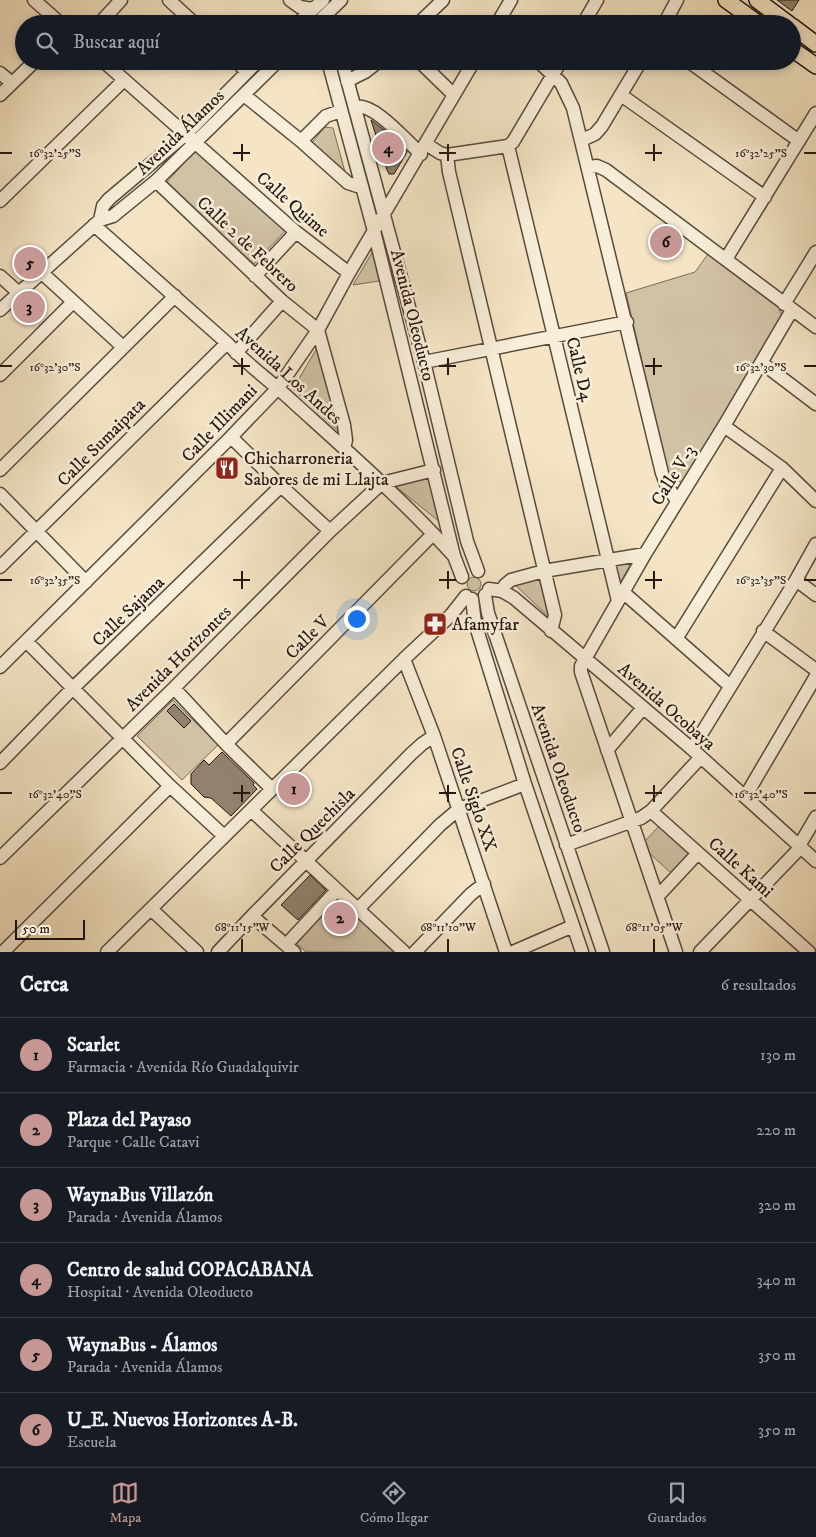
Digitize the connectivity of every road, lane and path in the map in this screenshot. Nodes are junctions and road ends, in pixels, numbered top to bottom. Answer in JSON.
{"nodes":[{"id":1,"x":34,"y":0,"type":"edge"},
{"id":2,"x":121,"y":0,"type":"edge"},
{"id":3,"x":168,"y":0,"type":"edge"},
{"id":4,"x":290,"y":0,"type":"edge"},
{"id":5,"x":341,"y":0,"type":"edge"},
{"id":6,"x":443,"y":0,"type":"edge"},
{"id":7,"x":511,"y":0,"type":"edge"},
{"id":8,"x":597,"y":0,"type":"edge"},
{"id":9,"x":677,"y":0,"type":"edge"},
{"id":10,"x":726,"y":0,"type":"edge"},
{"id":11,"x":757,"y":0,"type":"edge"},
{"id":12,"x":318,"y":2,"type":"edge"},
{"id":13,"x":51,"y":15,"type":"edge"},
{"id":14,"x":107,"y":15,"type":"edge"},
{"id":15,"x":184,"y":15,"type":"edge"},
{"id":16,"x":306,"y":15,"type":"edge"},
{"id":17,"x":317,"y":15,"type":"edge"},
{"id":18,"x":328,"y":15,"type":"edge"},
{"id":19,"x":332,"y":15,"type":"edge"},
{"id":20,"x":427,"y":15,"type":"edge"},
{"id":21,"x":502,"y":15,"type":"edge"},
{"id":22,"x":588,"y":15,"type":"edge"},
{"id":23,"x":669,"y":15,"type":"edge"},
{"id":24,"x":747,"y":15,"type":"edge"},
{"id":25,"x":777,"y":15,"type":"edge"},
{"id":26,"x":801,"y":33,"type":"edge"},
{"id":27,"x":816,"y":44,"type":"edge"},
{"id":28,"x":801,"y":55,"type":"edge"},
{"id":29,"x":816,"y":66,"type":"edge"},
{"id":30,"x":26,"y":70,"type":"edge"},
{"id":31,"x":113,"y":70,"type":"edge"},
{"id":32,"x":269,"y":70,"type":"edge"},
{"id":33,"x":330,"y":70,"type":"edge"},
{"id":34,"x":345,"y":70,"type":"edge"},
{"id":35,"x":368,"y":70,"type":"edge"},
{"id":36,"x":428,"y":70,"type":"edge"},
{"id":37,"x":469,"y":70,"type":"edge"},
{"id":38,"x":548,"y":70,"type":"edge"},
{"id":39,"x":556,"y":70,"type":"edge"},
{"id":40,"x":636,"y":70,"type":"edge"},
{"id":41,"x":700,"y":70,"type":"edge"},
{"id":42,"x":247,"y":72,"type":"edge"},
{"id":43,"x":0,"y":73,"type":"edge"},
{"id":44,"x":553,"y":75,"type":"junction"},
{"id":45,"x":124,"y":80,"type":"junction"},
{"id":46,"x":348,"y":81,"type":"junction"},
{"id":47,"x":12,"y":83,"type":"junction"},
{"id":48,"x":0,"y":94,"type":"edge"},
{"id":49,"x":244,"y":95,"type":"junction"},
{"id":50,"x":454,"y":95,"type":"junction"},
{"id":51,"x":621,"y":95,"type":"junction"},
{"id":52,"x":355,"y":107,"type":"junction"},
{"id":53,"x":341,"y":111,"type":"junction"},
{"id":54,"x":816,"y":113,"type":"edge"},
{"id":55,"x":191,"y":138,"type":"junction"},
{"id":56,"x":301,"y":140,"type":"junction"},
{"id":57,"x":582,"y":140,"type":"junction"},
{"id":58,"x":799,"y":141,"type":"junction"},
{"id":59,"x":508,"y":146,"type":"junction"},
{"id":60,"x":423,"y":149,"type":"junction"},
{"id":61,"x":447,"y":155,"type":"junction"},
{"id":62,"x":589,"y":167,"type":"junction"},
{"id":63,"x":156,"y":182,"type":"junction"},
{"id":64,"x":362,"y":186,"type":"junction"},
{"id":65,"x":765,"y":197,"type":"junction"},
{"id":66,"x":0,"y":201,"type":"edge"},
{"id":67,"x":384,"y":214,"type":"junction"},
{"id":68,"x":97,"y":222,"type":"junction"},
{"id":69,"x":374,"y":230,"type":"junction"},
{"id":70,"x":296,"y":232,"type":"junction"},
{"id":71,"x":816,"y":252,"type":"edge"},
{"id":72,"x":726,"y":259,"type":"junction"},
{"id":73,"x":40,"y":272,"type":"junction"},
{"id":74,"x":349,"y":273,"type":"junction"},
{"id":75,"x":0,"y":276,"type":"edge"},
{"id":76,"x":255,"y":276,"type":"junction"},
{"id":77,"x":19,"y":293,"type":"junction"},
{"id":78,"x":175,"y":296,"type":"junction"},
{"id":79,"x":282,"y":301,"type":"junction"},
{"id":80,"x":74,"y":302,"type":"junction"},
{"id":81,"x":788,"y":307,"type":"junction"},
{"id":82,"x":0,"y":310,"type":"edge"},
{"id":83,"x":627,"y":322,"type":"junction"},
{"id":84,"x":816,"y":327,"type":"edge"},
{"id":85,"x":318,"y":330,"type":"junction"},
{"id":86,"x":554,"y":337,"type":"junction"},
{"id":87,"x":226,"y":343,"type":"junction"},
{"id":88,"x":123,"y":347,"type":"junction"},
{"id":89,"x":491,"y":349,"type":"junction"},
{"id":90,"x":236,"y":353,"type":"junction"},
{"id":91,"x":424,"y":362,"type":"junction"},
{"id":92,"x":762,"y":363,"type":"junction"},
{"id":93,"x":0,"y":375,"type":"edge"},
{"id":94,"x":278,"y":388,"type":"junction"},
{"id":95,"x":816,"y":404,"type":"edge"},
{"id":96,"x":724,"y":426,"type":"junction"},
{"id":97,"x":231,"y":437,"type":"junction"},
{"id":98,"x":344,"y":448,"type":"junction"},
{"id":99,"x":782,"y":468,"type":"junction"},
{"id":100,"x":0,"y":470,"type":"edge"},
{"id":101,"x":434,"y":470,"type":"junction"},
{"id":102,"x":382,"y":483,"type":"junction"},
{"id":103,"x":281,"y":486,"type":"junction"},
{"id":104,"x":0,"y":494,"type":"edge"},
{"id":105,"x":677,"y":501,"type":"junction"},
{"id":106,"x":816,"y":501,"type":"edge"},
{"id":107,"x":330,"y":531,"type":"junction"},
{"id":108,"x":36,"y":532,"type":"junction"},
{"id":109,"x":433,"y":534,"type":"junction"},
{"id":110,"x":816,"y":544,"type":"edge"},
{"id":111,"x":645,"y":554,"type":"junction"},
{"id":112,"x":454,"y":556,"type":"junction"},
{"id":113,"x":608,"y":560,"type":"junction"},
{"id":114,"x":0,"y":567,"type":"edge"},
{"id":115,"x":478,"y":570,"type":"junction"},
{"id":116,"x":544,"y":571,"type":"junction"},
{"id":117,"x":462,"y":577,"type":"junction"},
{"id":118,"x":796,"y":580,"type":"junction"},
{"id":119,"x":86,"y":582,"type":"junction"},
{"id":120,"x":492,"y":592,"type":"junction"},
{"id":121,"x":816,"y":595,"type":"edge"},
{"id":122,"x":621,"y":597,"type":"junction"},
{"id":123,"x":469,"y":598,"type":"junction"},
{"id":124,"x":551,"y":631,"type":"junction"},
{"id":125,"x":763,"y":631,"type":"junction"},
{"id":126,"x":676,"y":639,"type":"junction"},
{"id":127,"x":26,"y":641,"type":"junction"},
{"id":128,"x":404,"y":659,"type":"junction"},
{"id":129,"x":585,"y":659,"type":"junction"},
{"id":130,"x":0,"y":667,"type":"edge"},
{"id":131,"x":816,"y":670,"type":"edge"},
{"id":132,"x":816,"y":676,"type":"edge"},
{"id":133,"x":730,"y":686,"type":"junction"},
{"id":134,"x":174,"y":688,"type":"junction"},
{"id":135,"x":72,"y":689,"type":"junction"},
{"id":136,"x":643,"y":708,"type":"junction"},
{"id":137,"x":434,"y":736,"type":"junction"},
{"id":138,"x":122,"y":738,"type":"junction"},
{"id":139,"x":226,"y":744,"type":"junction"},
{"id":140,"x":607,"y":750,"type":"junction"},
{"id":141,"x":696,"y":753,"type":"junction"},
{"id":142,"x":0,"y":763,"type":"edge"},
{"id":143,"x":525,"y":784,"type":"junction"},
{"id":144,"x":170,"y":786,"type":"junction"},
{"id":145,"x":272,"y":789,"type":"junction"},
{"id":146,"x":744,"y":797,"type":"junction"},
{"id":147,"x":458,"y":809,"type":"junction"},
{"id":148,"x":252,"y":810,"type":"junction"},
{"id":149,"x":651,"y":811,"type":"junction"},
{"id":150,"x":816,"y":817,"type":"edge"},
{"id":151,"x":633,"y":821,"type":"junction"},
{"id":152,"x":224,"y":836,"type":"junction"},
{"id":153,"x":566,"y":844,"type":"junction"},
{"id":154,"x":800,"y":847,"type":"junction"},
{"id":155,"x":698,"y":853,"type":"junction"},
{"id":156,"x":0,"y":858,"type":"edge"},
{"id":157,"x":306,"y":861,"type":"junction"},
{"id":158,"x":816,"y":861,"type":"edge"},
{"id":159,"x":484,"y":884,"type":"junction"},
{"id":160,"x":337,"y":890,"type":"junction"},
{"id":161,"x":658,"y":896,"type":"junction"},
{"id":162,"x":751,"y":900,"type":"junction"},
{"id":163,"x":151,"y":909,"type":"junction"},
{"id":164,"x":358,"y":910,"type":"junction"},
{"id":165,"x":252,"y":916,"type":"junction"},
{"id":166,"x":573,"y":926,"type":"junction"},
{"id":167,"x":290,"y":948,"type":"edge"},
{"id":168,"x":809,"y":949,"type":"edge"},
{"id":169,"x":2,"y":952,"type":"edge"},
{"id":170,"x":107,"y":952,"type":"edge"},
{"id":171,"x":197,"y":952,"type":"edge"},
{"id":172,"x":218,"y":952,"type":"edge"},
{"id":173,"x":403,"y":952,"type":"edge"},
{"id":174,"x":414,"y":952,"type":"edge"},
{"id":175,"x":506,"y":952,"type":"edge"},
{"id":176,"x":513,"y":952,"type":"edge"},
{"id":177,"x":582,"y":952,"type":"edge"},
{"id":178,"x":603,"y":952,"type":"edge"},
{"id":179,"x":676,"y":952,"type":"edge"},
{"id":180,"x":700,"y":952,"type":"edge"}],
"edges":[{"from":1,"to":13,"type":"street"},
{"from":2,"to":14,"type":"street"},
{"from":3,"to":15,"type":"street"},
{"from":4,"to":12,"type":"street"},
{"from":5,"to":19,"type":"street"},
{"from":6,"to":20,"type":"street"},
{"from":7,"to":21,"type":"street"},
{"from":8,"to":22,"type":"street"},
{"from":9,"to":23,"type":"street"},
{"from":10,"to":24,"type":"main road"},
{"from":11,"to":25,"type":"main road"},
{"from":12,"to":16,"type":"street"},
{"from":12,"to":17,"type":"street"},
{"from":12,"to":18,"type":"street"},
{"from":26,"to":27,"type":"main road"},
{"from":28,"to":29,"type":"main road"},
{"from":30,"to":47,"type":"street"},
{"from":31,"to":45,"type":"street","name":"Calle Quime"},
{"from":32,"to":49,"type":"street","name":"Avenida Álamos"},
{"from":33,"to":53,"type":"street","name":"Avenida Oleoducto"},
{"from":34,"to":46,"type":"street","name":"Avenida Oleoducto"},
{"from":35,"to":46,"type":"street"},
{"from":36,"to":50,"type":"street"},
{"from":37,"to":50,"type":"street","name":"Calle Illimani"},
{"from":38,"to":44,"type":"street"},
{"from":39,"to":44,"type":"street"},
{"from":40,"to":51,"type":"street"},
{"from":41,"to":58,"type":"street"},
{"from":42,"to":55,"type":"street","name":"Avenida Álamos"},
{"from":43,"to":47,"type":"street"},
{"from":44,"to":57,"type":"street"},
{"from":44,"to":59,"type":"street"},
{"from":45,"to":55,"type":"street","name":"Calle Quime"},
{"from":45,"to":66,"type":"street"},
{"from":46,"to":52,"type":"street","name":"Avenida Oleoducto"},
{"from":47,"to":48,"type":"street"},
{"from":49,"to":55,"type":"street","name":"Avenida Álamos"},
{"from":49,"to":56,"type":"street"},
{"from":50,"to":60,"type":"street","name":"Calle Illimani"},
{"from":51,"to":57,"type":"street"},
{"from":51,"to":65,"type":"street"},
{"from":52,"to":60,"type":"street"},
{"from":52,"to":67,"type":"street","name":"Avenida Oleoducto"},
{"from":53,"to":56,"type":"street"},
{"from":53,"to":64,"type":"street","name":"Avenida Oleoducto"},
{"from":54,"to":58,"type":"street"},
{"from":55,"to":63,"type":"street","name":"Avenida Álamos"},
{"from":55,"to":68,"type":"street","name":"Avenida Álamos"},
{"from":55,"to":70,"type":"street","name":"Calle Quime"},
{"from":56,"to":64,"type":"street"},
{"from":57,"to":62,"type":"street"},
{"from":58,"to":65,"type":"street"},
{"from":59,"to":61,"type":"street"},
{"from":59,"to":86,"type":"street","name":"Calle D4"},
{"from":60,"to":61,"type":"street"},
{"from":60,"to":67,"type":"street","name":"Calle Illimani"},
{"from":61,"to":89,"type":"street"},
{"from":62,"to":72,"type":"street"},
{"from":62,"to":83,"type":"street"},
{"from":63,"to":68,"type":"street","name":"Avenida Álamos"},
{"from":63,"to":76,"type":"street","name":"Calle 2 de Febrero"},
{"from":64,"to":69,"type":"street","name":"Avenida Oleoducto"},
{"from":65,"to":72,"type":"street"},
{"from":67,"to":69,"type":"street","name":"Calle Illimani"},
{"from":67,"to":91,"type":"street","name":"Avenida Oleoducto"},
{"from":68,"to":73,"type":"street","name":"Avenida Álamos"},
{"from":68,"to":78,"type":"street","name":"Avenida Los Andes"},
{"from":69,"to":74,"type":"street","name":"Calle Illimani"},
{"from":69,"to":101,"type":"street","name":"Avenida Oleoducto"},
{"from":70,"to":74,"type":"street","name":"Calle Quime"},
{"from":70,"to":76,"type":"street"},
{"from":71,"to":81,"type":"street","name":"Calle V-3"},
{"from":72,"to":81,"type":"street"},
{"from":73,"to":77,"type":"street","name":"Avenida Álamos"},
{"from":73,"to":80,"type":"street"},
{"from":74,"to":85,"type":"street","name":"Calle Illimani"},
{"from":75,"to":77,"type":"street"},
{"from":76,"to":79,"type":"street","name":"Calle 2 de Febrero"},
{"from":77,"to":82,"type":"street","name":"Avenida Álamos"},
{"from":78,"to":87,"type":"street","name":"Avenida Los Andes"},
{"from":78,"to":88,"type":"street"},
{"from":79,"to":85,"type":"street","name":"Calle 2 de Febrero"},
{"from":79,"to":90,"type":"street"},
{"from":80,"to":88,"type":"street"},
{"from":80,"to":93,"type":"street"},
{"from":81,"to":84,"type":"street"},
{"from":81,"to":92,"type":"street","name":"Calle V-3"},
{"from":83,"to":86,"type":"street"},
{"from":83,"to":105,"type":"street"},
{"from":85,"to":94,"type":"street","name":"Calle Illimani"},
{"from":85,"to":98,"type":"street"},
{"from":86,"to":89,"type":"street"},
{"from":86,"to":113,"type":"street","name":"Calle D4"},
{"from":87,"to":90,"type":"street","name":"Avenida Los Andes"},
{"from":87,"to":108,"type":"street","name":"Calle Sumaipata"},
{"from":88,"to":100,"type":"street"},
{"from":89,"to":91,"type":"street"},
{"from":89,"to":116,"type":"street"},
{"from":90,"to":94,"type":"street","name":"Avenida Los Andes"},
{"from":91,"to":115,"type":"street","name":"Avenida Oleoducto"},
{"from":92,"to":95,"type":"street"},
{"from":92,"to":96,"type":"street","name":"Calle V-3"},
{"from":94,"to":97,"type":"street","name":"Calle Illimani"},
{"from":94,"to":98,"type":"street","name":"Avenida Los Andes"},
{"from":96,"to":99,"type":"street"},
{"from":96,"to":105,"type":"street","name":"Calle V-3"},
{"from":97,"to":103,"type":"street"},
{"from":97,"to":119,"type":"street","name":"Calle Illimani"},
{"from":98,"to":102,"type":"street","name":"Avenida Los Andes"},
{"from":99,"to":106,"type":"street"},
{"from":99,"to":126,"type":"street"},
{"from":101,"to":102,"type":"street"},
{"from":101,"to":112,"type":"street","name":"Avenida Oleoducto"},
{"from":102,"to":107,"type":"street","name":"Avenida Horizontes"},
{"from":102,"to":109,"type":"street","name":"Avenida Los Andes"},
{"from":103,"to":107,"type":"street"},
{"from":103,"to":135,"type":"street","name":"Calle Sajama"},
{"from":104,"to":108,"type":"street"},
{"from":105,"to":111,"type":"street","name":"Calle V-3"},
{"from":107,"to":134,"type":"street","name":"Avenida Horizontes"},
{"from":108,"to":114,"type":"street","name":"Calle Sumaipata"},
{"from":108,"to":119,"type":"street"},
{"from":109,"to":112,"type":"street","name":"Avenida Los Andes"},
{"from":109,"to":139,"type":"street","name":"Calle V"},
{"from":110,"to":118,"type":"street"},
{"from":111,"to":113,"type":"street"},
{"from":111,"to":122,"type":"street","name":"Calle V-3"},
{"from":112,"to":117,"type":"street","name":"Avenida Oleoducto"},
{"from":113,"to":116,"type":"street"},
{"from":113,"to":122,"type":"street","name":"Calle D4"},
{"from":115,"to":117,"type":"street"},
{"from":115,"to":120,"type":"street"},
{"from":116,"to":120,"type":"street"},
{"from":116,"to":124,"type":"street"},
{"from":117,"to":123,"type":"street"},
{"from":118,"to":121,"type":"street"},
{"from":118,"to":125,"type":"street"},
{"from":119,"to":127,"type":"street","name":"Calle Illimani"},
{"from":120,"to":123,"type":"street"},
{"from":120,"to":124,"type":"street","name":"Avenida Ocobaya"},
{"from":120,"to":153,"type":"street","name":"Avenida Oleoducto"},
{"from":122,"to":126,"type":"street"},
{"from":122,"to":129,"type":"street","name":"Calle V-3"},
{"from":123,"to":128,"type":"street"},
{"from":123,"to":143,"type":"street","name":"Avenida Oleoducto"},
{"from":124,"to":129,"type":"street","name":"Avenida Ocobaya"},
{"from":125,"to":131,"type":"street"},
{"from":125,"to":133,"type":"street"},
{"from":126,"to":133,"type":"street"},
{"from":127,"to":130,"type":"street","name":"Calle Illimani"},
{"from":127,"to":135,"type":"street"},
{"from":128,"to":137,"type":"street","name":"Calle Siglo XX"},
{"from":128,"to":145,"type":"street"},
{"from":129,"to":136,"type":"street","name":"Avenida Ocobaya"},
{"from":129,"to":140,"type":"street"},
{"from":132,"to":146,"type":"street"},
{"from":133,"to":141,"type":"street"},
{"from":134,"to":138,"type":"street","name":"Avenida Horizontes"},
{"from":134,"to":139,"type":"street"},
{"from":135,"to":138,"type":"street"},
{"from":135,"to":142,"type":"street","name":"Calle Sajama"},
{"from":136,"to":140,"type":"street"},
{"from":136,"to":141,"type":"street","name":"Avenida Ocobaya"},
{"from":137,"to":147,"type":"street","name":"Calle Siglo XX"},
{"from":137,"to":157,"type":"street","name":"Calle Quechisla"},
{"from":138,"to":144,"type":"street"},
{"from":138,"to":156,"type":"street","name":"Avenida Horizontes"},
{"from":139,"to":145,"type":"street"},
{"from":140,"to":151,"type":"street"},
{"from":141,"to":146,"type":"street","name":"Avenida Ocobaya"},
{"from":141,"to":149,"type":"street"},
{"from":143,"to":147,"type":"street"},
{"from":143,"to":166,"type":"street","name":"Avenida Oleoducto"},
{"from":144,"to":152,"type":"street"},
{"from":144,"to":169,"type":"street"},
{"from":145,"to":148,"type":"street"},
{"from":146,"to":154,"type":"street","name":"Avenida Ocobaya"},
{"from":147,"to":159,"type":"street","name":"Calle Siglo XX"},
{"from":147,"to":164,"type":"street"},
{"from":148,"to":152,"type":"street"},
{"from":148,"to":157,"type":"street"},
{"from":149,"to":151,"type":"street"},
{"from":149,"to":155,"type":"street","name":"Calle Kami"},
{"from":150,"to":154,"type":"street"},
{"from":151,"to":153,"type":"street"},
{"from":151,"to":161,"type":"street"},
{"from":152,"to":163,"type":"street"},
{"from":153,"to":178,"type":"street","name":"Avenida Oleoducto"},
{"from":154,"to":158,"type":"street","name":"Avenida Ocobaya"},
{"from":154,"to":162,"type":"street"},
{"from":155,"to":161,"type":"street"},
{"from":155,"to":162,"type":"street","name":"Calle Kami"},
{"from":157,"to":160,"type":"street"},
{"from":157,"to":165,"type":"street","name":"Calle Quechisla"},
{"from":159,"to":174,"type":"street"},
{"from":159,"to":175,"type":"street","name":"Calle Siglo XX"},
{"from":160,"to":164,"type":"street"},
{"from":160,"to":167,"type":"street"},
{"from":161,"to":179,"type":"street"},
{"from":162,"to":168,"type":"street","name":"Calle Kami"},
{"from":162,"to":180,"type":"street"},
{"from":163,"to":170,"type":"street"},
{"from":163,"to":171,"type":"street"},
{"from":164,"to":173,"type":"street"},
{"from":165,"to":167,"type":"street"},
{"from":165,"to":172,"type":"street","name":"Calle Quechisla"},
{"from":166,"to":176,"type":"street"},
{"from":166,"to":177,"type":"street","name":"Avenida Oleoducto"}]}
